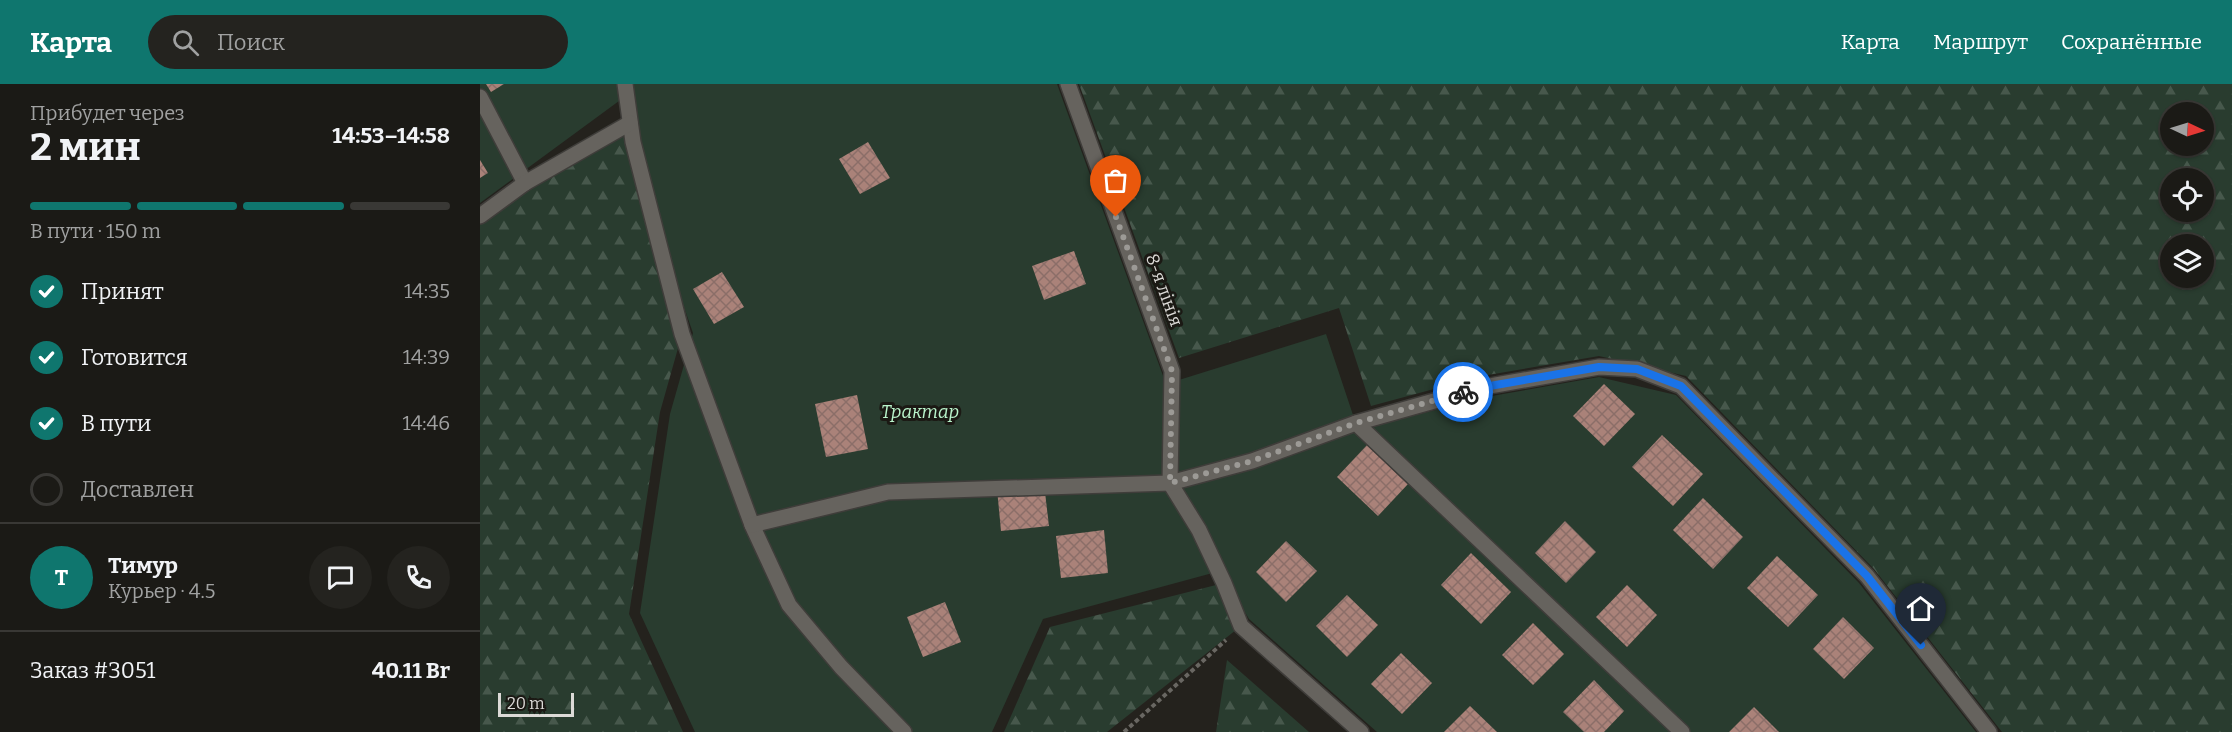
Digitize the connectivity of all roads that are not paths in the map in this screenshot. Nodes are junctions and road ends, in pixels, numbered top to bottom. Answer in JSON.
{"nodes":[{"id":1,"x":625,"y":84,"type":"edge"},
{"id":2,"x":1068,"y":84,"type":"edge"},
{"id":3,"x":480,"y":97,"type":"edge"},
{"id":4,"x":630,"y":123,"type":"junction"},
{"id":5,"x":525,"y":183,"type":"junction"},
{"id":6,"x":480,"y":216,"type":"edge"},
{"id":7,"x":1356,"y":423,"type":"junction"},
{"id":8,"x":1170,"y":483,"type":"junction"},
{"id":9,"x":752,"y":525,"type":"junction"},
{"id":10,"x":904,"y":732,"type":"edge"},
{"id":11,"x":1361,"y":732,"type":"edge"},
{"id":12,"x":1682,"y":732,"type":"edge"},
{"id":13,"x":1989,"y":732,"type":"edge"}],
"edges":[{"from":1,"to":4,"type":"street"},
{"from":2,"to":8,"type":"street","name":"8-я лінія"},
{"from":3,"to":5,"type":"street"},
{"from":4,"to":5,"type":"street"},
{"from":4,"to":9,"type":"street"},
{"from":5,"to":6,"type":"street"},
{"from":7,"to":8,"type":"street"},
{"from":7,"to":12,"type":"street"},
{"from":7,"to":13,"type":"street"},
{"from":8,"to":9,"type":"street"},
{"from":8,"to":11,"type":"street"},
{"from":9,"to":10,"type":"street"}]}
